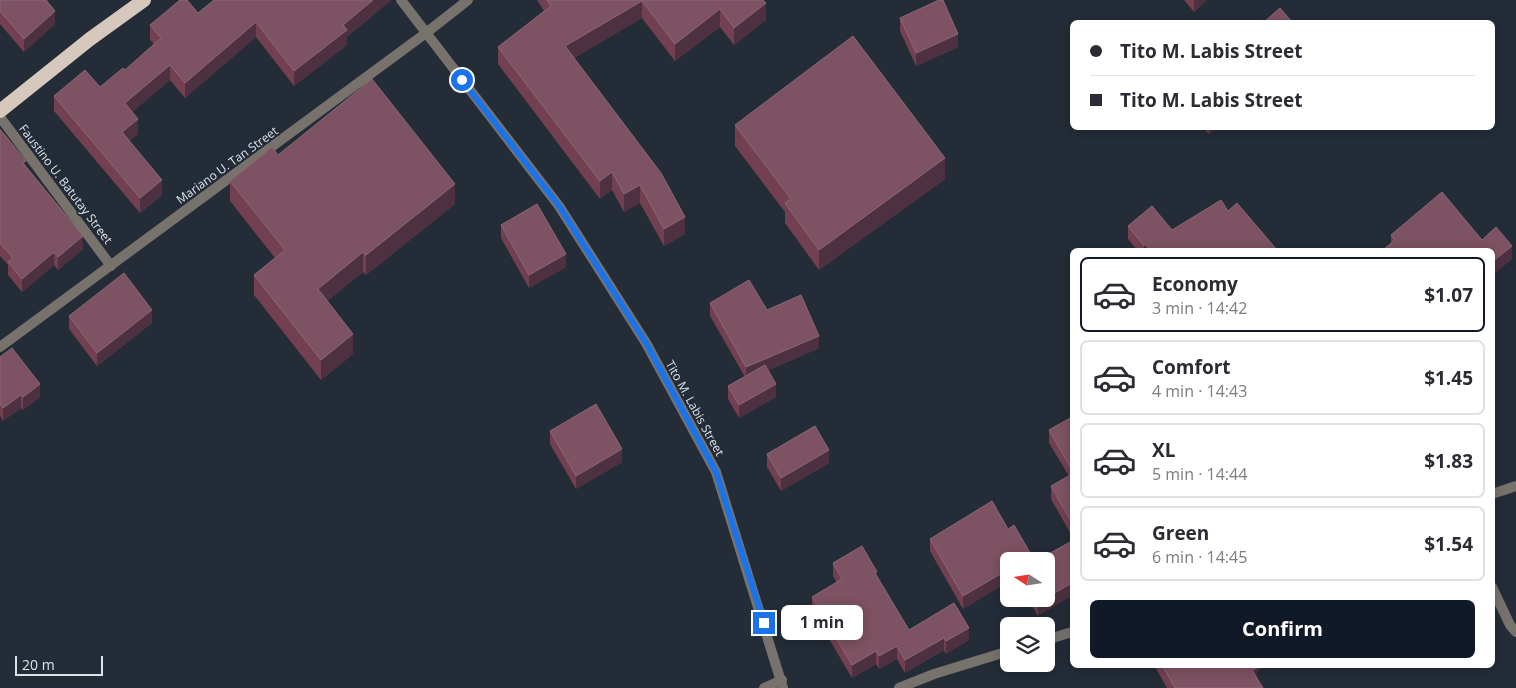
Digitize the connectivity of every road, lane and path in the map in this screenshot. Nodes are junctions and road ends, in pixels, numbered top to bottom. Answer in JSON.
{"nodes":[{"id":1,"x":144,"y":0,"type":"edge"},
{"id":2,"x":401,"y":0,"type":"edge"},
{"id":3,"x":468,"y":0,"type":"edge"},
{"id":4,"x":426,"y":33,"type":"junction"},
{"id":5,"x":0,"y":111,"type":"edge"},
{"id":6,"x":0,"y":117,"type":"edge"},
{"id":7,"x":111,"y":266,"type":"junction"},
{"id":8,"x":0,"y":348,"type":"edge"},
{"id":9,"x":1516,"y":486,"type":"edge"},
{"id":10,"x":1495,"y":493,"type":"edge"},
{"id":11,"x":1495,"y":593,"type":"edge"},
{"id":12,"x":1516,"y":632,"type":"edge"},
{"id":13,"x":1070,"y":633,"type":"edge"},
{"id":14,"x":1055,"y":637,"type":"edge"},
{"id":15,"x":1000,"y":654,"type":"edge"},
{"id":16,"x":782,"y":684,"type":"edge"},
{"id":17,"x":764,"y":688,"type":"edge"},
{"id":18,"x":899,"y":688,"type":"edge"}],
"edges":[{"from":1,"to":5,"type":"highway"},
{"from":2,"to":4,"type":"street","name":"Tito M. Labis Street"},
{"from":3,"to":4,"type":"street","name":"Mariano U. Tan Street"},
{"from":4,"to":7,"type":"street","name":"Mariano U. Tan Street"},
{"from":4,"to":16,"type":"street","name":"Tito M. Labis Street"},
{"from":6,"to":7,"type":"street","name":"Faustino U. Batutay Street"},
{"from":7,"to":8,"type":"street","name":"Mariano U. Tan Street"},
{"from":9,"to":10,"type":"street"},
{"from":11,"to":12,"type":"street"},
{"from":13,"to":14,"type":"street"},
{"from":15,"to":18,"type":"street"},
{"from":16,"to":17,"type":"street"}]}
